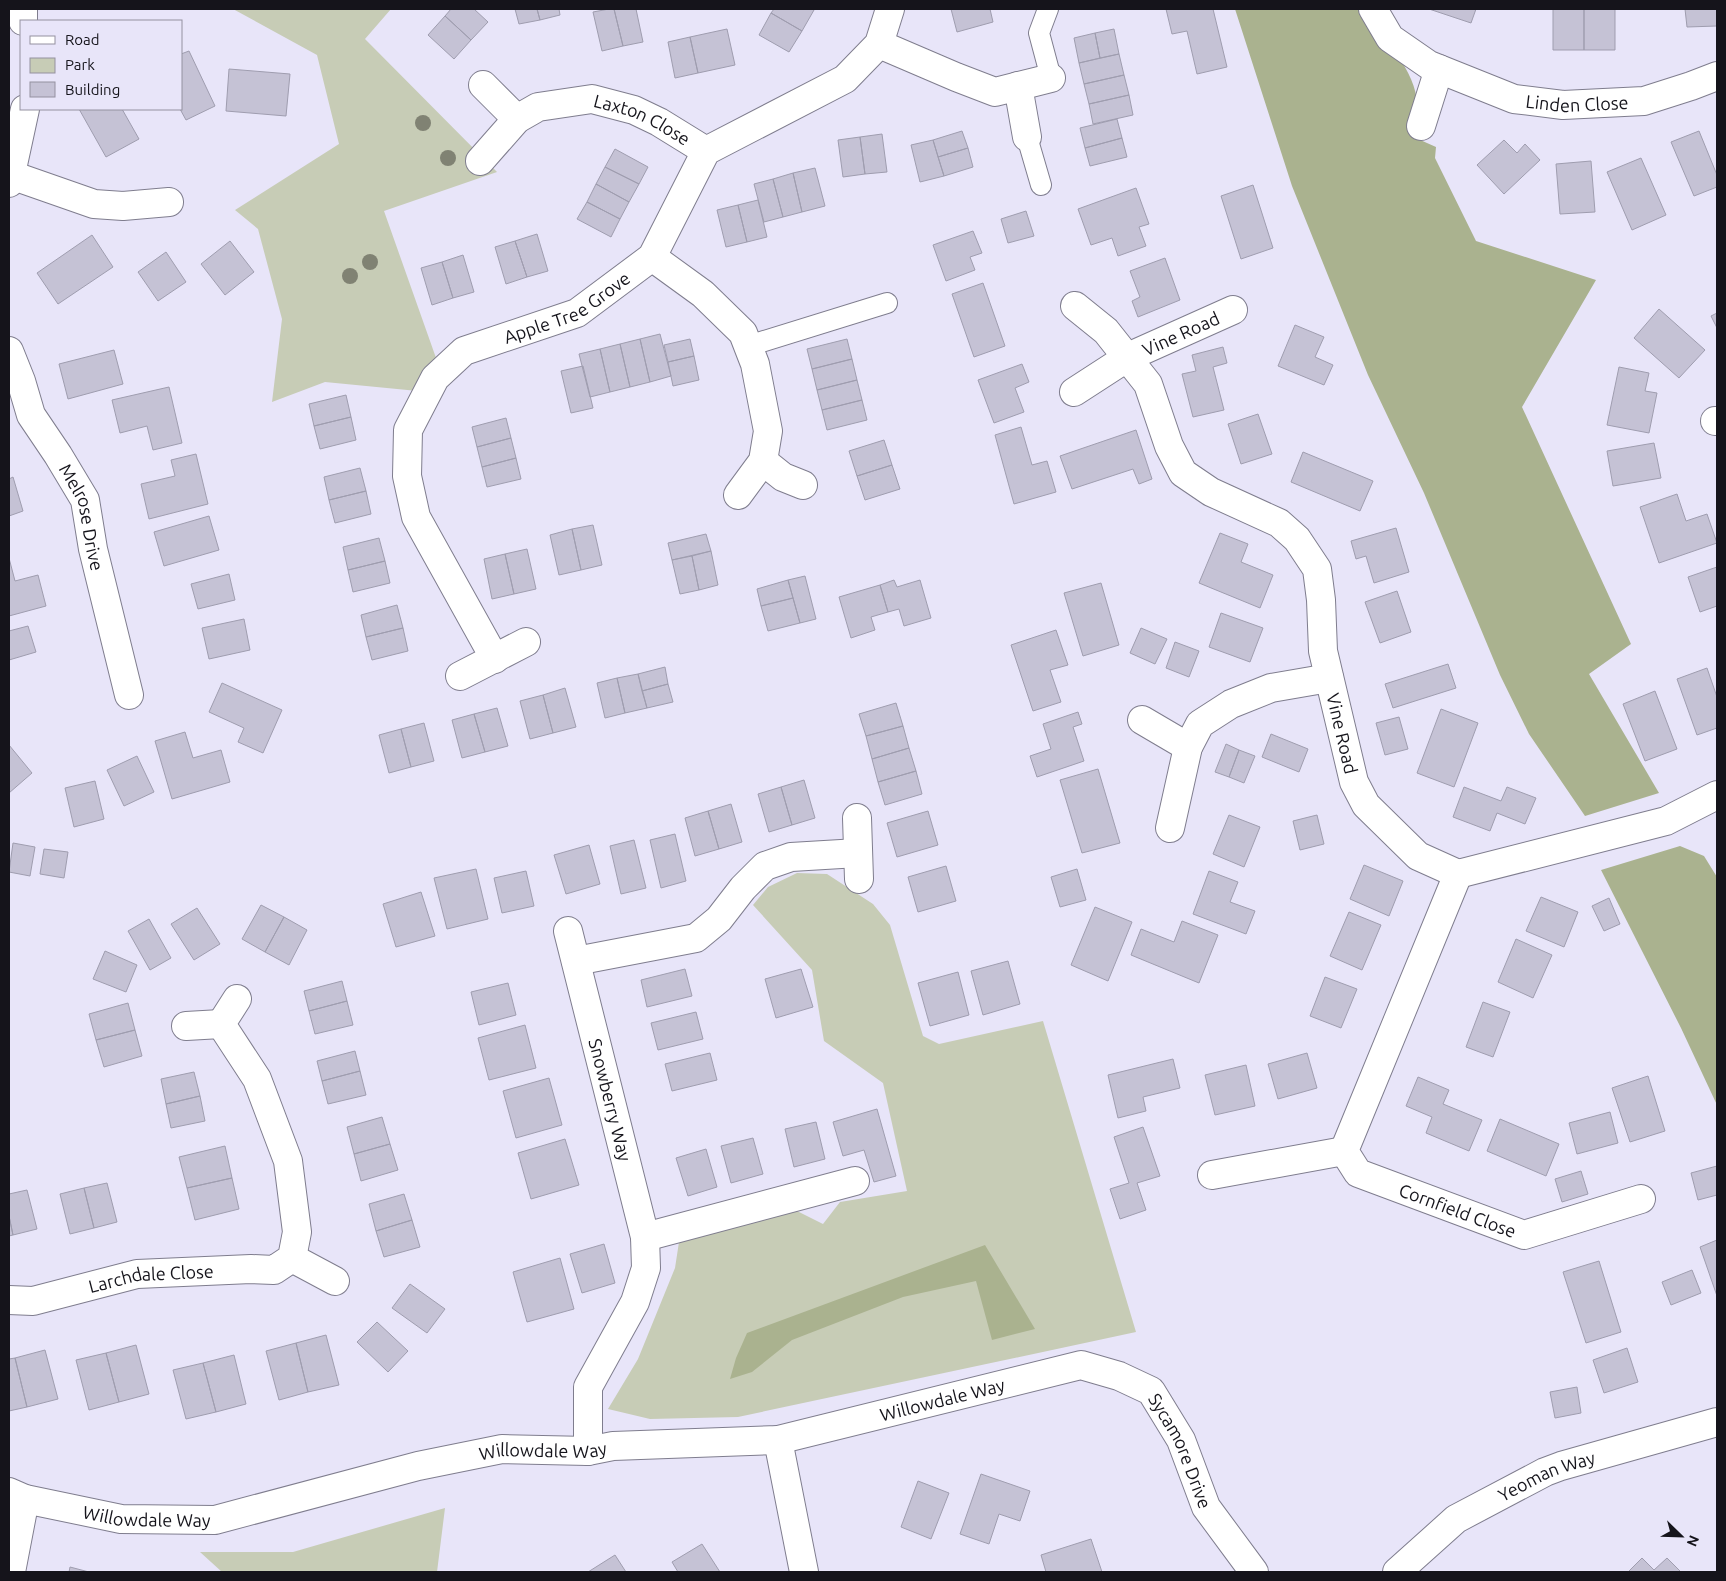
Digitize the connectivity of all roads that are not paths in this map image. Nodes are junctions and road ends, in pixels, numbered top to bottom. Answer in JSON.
{"nodes":[{"id":1,"x":890,"y":9,"type":"edge"},
{"id":2,"x":1048,"y":9,"type":"edge"},
{"id":3,"x":1373,"y":9,"type":"edge"},
{"id":4,"x":879,"y":44,"type":"junction"},
{"id":5,"x":1440,"y":70,"type":"junction"},
{"id":6,"x":1717,"y":76,"type":"edge"},
{"id":7,"x":1052,"y":78,"type":"joint"},
{"id":8,"x":483,"y":85,"type":"dead end"},
{"id":9,"x":1018,"y":86,"type":"junction"},
{"id":10,"x":24,"y":110,"type":"edge"},
{"id":11,"x":517,"y":119,"type":"junction"},
{"id":12,"x":1421,"y":126,"type":"dead end"},
{"id":13,"x":1027,"y":137,"type":"joint"},
{"id":14,"x":706,"y":151,"type":"junction"},
{"id":15,"x":480,"y":161,"type":"dead end"},
{"id":16,"x":10,"y":179,"type":"edge"},
{"id":17,"x":1041,"y":185,"type":"dead end"},
{"id":18,"x":169,"y":202,"type":"dead end"},
{"id":19,"x":652,"y":257,"type":"junction"},
{"id":20,"x":887,"y":303,"type":"dead end"},
{"id":21,"x":1075,"y":306,"type":"dead end"},
{"id":22,"x":1233,"y":310,"type":"dead end"},
{"id":23,"x":748,"y":346,"type":"junction"},
{"id":24,"x":9,"y":351,"type":"edge"},
{"id":25,"x":1128,"y":357,"type":"junction"},
{"id":26,"x":1074,"y":392,"type":"dead end"},
{"id":27,"x":763,"y":461,"type":"junction"},
{"id":28,"x":803,"y":485,"type":"dead end"},
{"id":29,"x":738,"y":495,"type":"dead end"},
{"id":30,"x":526,"y":642,"type":"dead end"},
{"id":31,"x":494,"y":658,"type":"junction"},
{"id":32,"x":460,"y":676,"type":"dead end"},
{"id":33,"x":1330,"y":678,"type":"junction"},
{"id":34,"x":129,"y":695,"type":"dead end"},
{"id":35,"x":1142,"y":720,"type":"dead end"},
{"id":36,"x":1188,"y":747,"type":"junction"},
{"id":37,"x":1717,"y":796,"type":"edge"},
{"id":38,"x":857,"y":818,"type":"dead end"},
{"id":39,"x":1170,"y":828,"type":"dead end"},
{"id":40,"x":1458,"y":874,"type":"junction"},
{"id":41,"x":568,"y":931,"type":"dead end"},
{"id":42,"x":576,"y":961,"type":"junction"},
{"id":43,"x":237,"y":999,"type":"dead end"},
{"id":44,"x":220,"y":1024,"type":"junction"},
{"id":45,"x":186,"y":1026,"type":"dead end"},
{"id":46,"x":1344,"y":1151,"type":"junction"},
{"id":47,"x":1212,"y":1175,"type":"dead end"},
{"id":48,"x":855,"y":1181,"type":"dead end"},
{"id":49,"x":1641,"y":1199,"type":"dead end"},
{"id":50,"x":646,"y":1237,"type":"junction"},
{"id":51,"x":292,"y":1258,"type":"junction"},
{"id":52,"x":335,"y":1281,"type":"dead end"},
{"id":53,"x":9,"y":1300,"type":"edge"},
{"id":54,"x":1081,"y":1365,"type":"joint"},
{"id":55,"x":1717,"y":1422,"type":"edge"},
{"id":56,"x":778,"y":1440,"type":"junction"},
{"id":57,"x":588,"y":1451,"type":"junction"},
{"id":58,"x":17,"y":1496,"type":"edge"},
{"id":59,"x":11,"y":1572,"type":"edge"},
{"id":60,"x":804,"y":1572,"type":"edge"},
{"id":61,"x":1254,"y":1572,"type":"edge"},
{"id":62,"x":1398,"y":1572,"type":"edge"}],
"edges":[{"from":1,"to":4,"type":"street"},
{"from":2,"to":7,"type":"lane"},
{"from":3,"to":5,"type":"street","name":"Linden Close"},
{"from":4,"to":9,"type":"street"},
{"from":4,"to":14,"type":"street"},
{"from":5,"to":6,"type":"street","name":"Linden Close"},
{"from":5,"to":12,"type":"street"},
{"from":7,"to":9,"type":"street"},
{"from":8,"to":11,"type":"street"},
{"from":9,"to":13,"type":"street"},
{"from":10,"to":16,"type":"street"},
{"from":11,"to":14,"type":"street","name":"Laxton Close"},
{"from":11,"to":15,"type":"street","name":"Laxton Close"},
{"from":13,"to":17,"type":"lane"},
{"from":14,"to":19,"type":"street","name":"Apple Tree Grove"},
{"from":16,"to":18,"type":"street"},
{"from":19,"to":23,"type":"street"},
{"from":19,"to":31,"type":"street","name":"Apple Tree Grove"},
{"from":20,"to":23,"type":"lane"},
{"from":21,"to":25,"type":"street","name":"Vine Road"},
{"from":22,"to":25,"type":"street","name":"Vine Road"},
{"from":23,"to":27,"type":"street"},
{"from":24,"to":34,"type":"street","name":"Melrose Drive"},
{"from":25,"to":26,"type":"street","name":"Vine Road"},
{"from":25,"to":33,"type":"street","name":"Vine Road"},
{"from":27,"to":28,"type":"street"},
{"from":27,"to":29,"type":"street"},
{"from":30,"to":31,"type":"street"},
{"from":31,"to":32,"type":"street"},
{"from":33,"to":36,"type":"street"},
{"from":33,"to":40,"type":"street","name":"Vine Road"},
{"from":35,"to":36,"type":"street"},
{"from":36,"to":39,"type":"street"},
{"from":37,"to":40,"type":"street"},
{"from":38,"to":42,"type":"street"},
{"from":40,"to":46,"type":"street"},
{"from":41,"to":42,"type":"street","name":"Snowberry Way"},
{"from":42,"to":50,"type":"street","name":"Snowberry Way"},
{"from":43,"to":44,"type":"street"},
{"from":44,"to":45,"type":"street"},
{"from":44,"to":51,"type":"street"},
{"from":46,"to":47,"type":"street"},
{"from":46,"to":49,"type":"street","name":"Cornfield Close"},
{"from":48,"to":50,"type":"street"},
{"from":50,"to":57,"type":"street","name":"Snowberry Way"},
{"from":51,"to":52,"type":"street"},
{"from":51,"to":53,"type":"street","name":"Larchdale Close"},
{"from":54,"to":56,"type":"street","name":"Willowdale Way"},
{"from":54,"to":61,"type":"street","name":"Sycamore Drive"},
{"from":55,"to":62,"type":"street","name":"Yeoman Way"},
{"from":56,"to":57,"type":"street","name":"Willowdale Way"},
{"from":56,"to":60,"type":"street"},
{"from":57,"to":58,"type":"street","name":"Willowdale Way"},
{"from":58,"to":59,"type":"street"}]}
